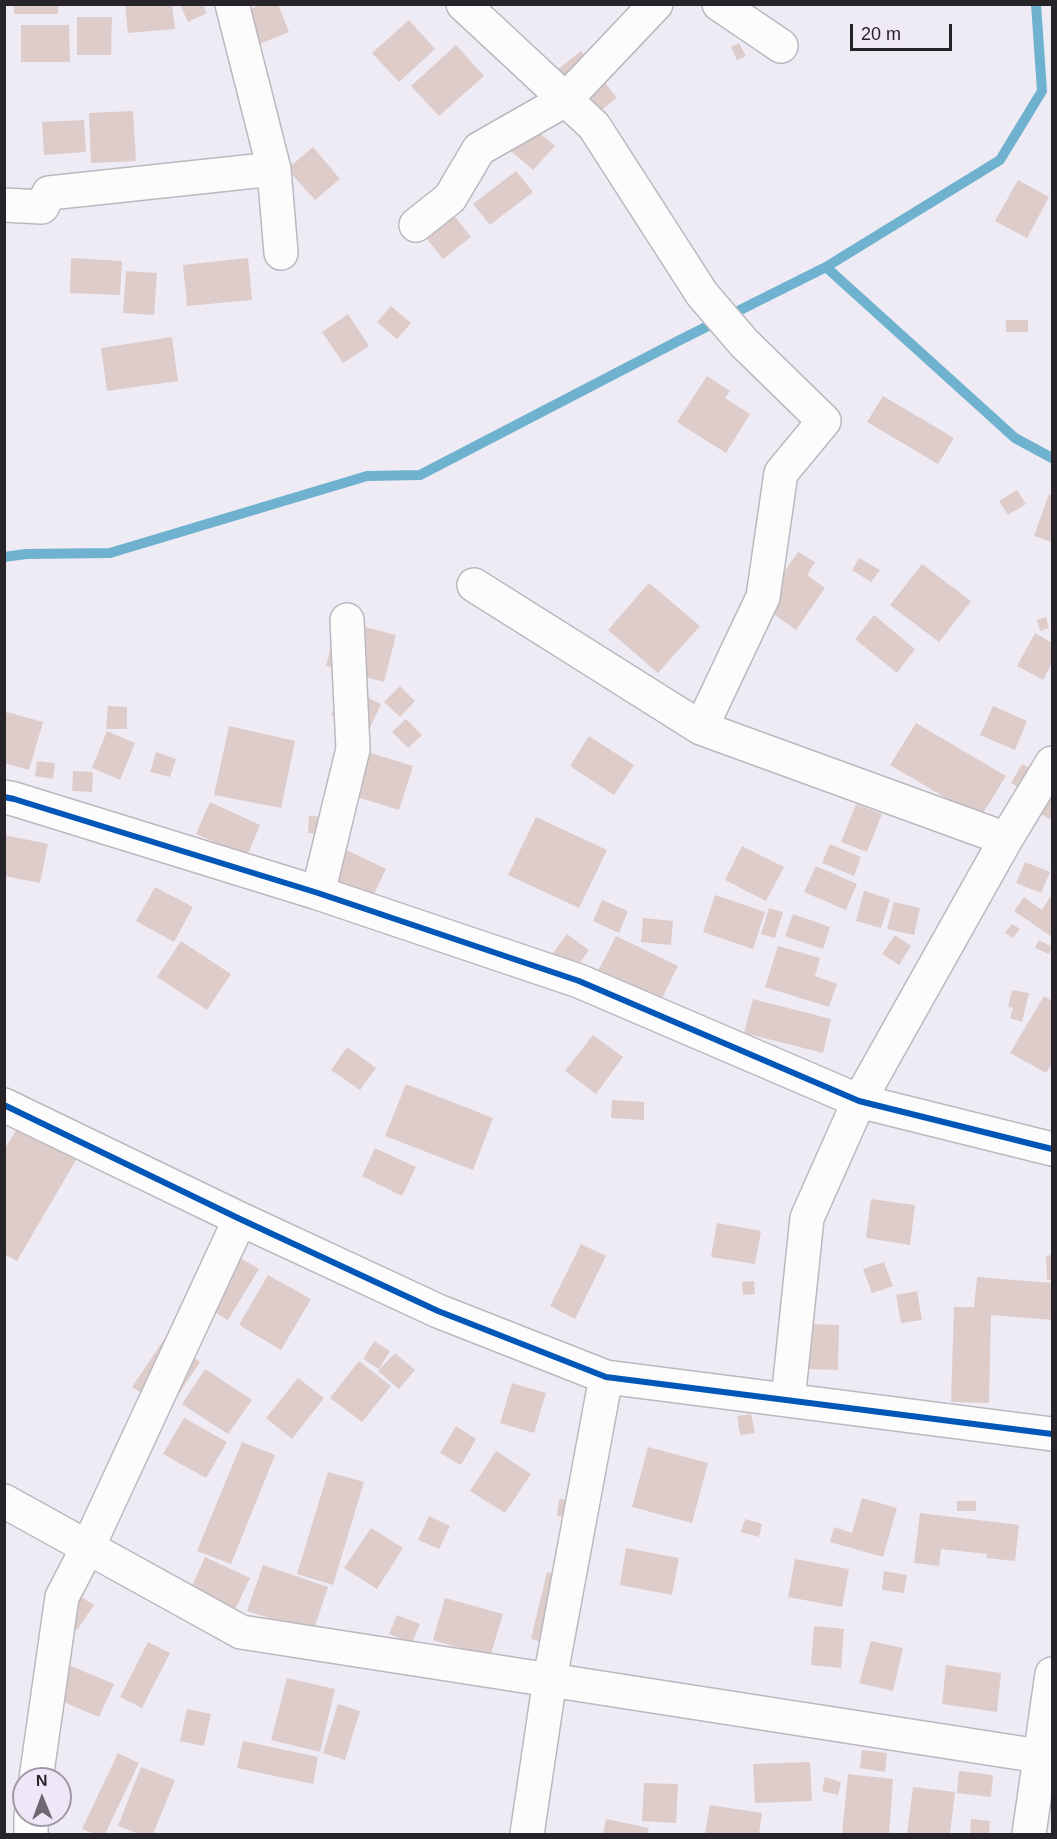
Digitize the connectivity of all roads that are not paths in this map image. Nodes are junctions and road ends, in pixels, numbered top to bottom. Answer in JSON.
{"nodes":[{"id":1,"x":232,"y":4,"type":"edge"},
{"id":2,"x":463,"y":4,"type":"edge"},
{"id":3,"x":656,"y":4,"type":"edge"},
{"id":4,"x":720,"y":4,"type":"edge"},
{"id":5,"x":781,"y":46,"type":"dead end"},
{"id":6,"x":565,"y":100,"type":"junction"},
{"id":7,"x":274,"y":169,"type":"junction"},
{"id":8,"x":4,"y":205,"type":"edge"},
{"id":9,"x":416,"y":225,"type":"dead end"},
{"id":10,"x":281,"y":253,"type":"dead end"},
{"id":11,"x":474,"y":585,"type":"dead end"},
{"id":12,"x":347,"y":620,"type":"dead end"},
{"id":13,"x":700,"y":728,"type":"junction"},
{"id":14,"x":1053,"y":763,"type":"edge"},
{"id":15,"x":4,"y":797,"type":"edge"},
{"id":16,"x":1006,"y":839,"type":"junction"},
{"id":17,"x":318,"y":893,"type":"junction"},
{"id":18,"x":859,"y":1101,"type":"junction"},
{"id":19,"x":4,"y":1105,"type":"edge"},
{"id":20,"x":1053,"y":1149,"type":"edge"},
{"id":21,"x":240,"y":1219,"type":"junction"},
{"id":22,"x":606,"y":1377,"type":"junction"},
{"id":23,"x":788,"y":1400,"type":"junction"},
{"id":24,"x":1053,"y":1434,"type":"edge"},
{"id":25,"x":4,"y":1501,"type":"edge"},
{"id":26,"x":88,"y":1547,"type":"junction"},
{"id":27,"x":1053,"y":1674,"type":"edge"},
{"id":28,"x":550,"y":1679,"type":"junction"},
{"id":29,"x":1046,"y":1758,"type":"edge"},
{"id":30,"x":38,"y":1767,"type":"edge"},
{"id":31,"x":527,"y":1834,"type":"edge"},
{"id":32,"x":1029,"y":1834,"type":"edge"}],
"edges":[{"from":1,"to":7,"type":"street"},
{"from":2,"to":6,"type":"street"},
{"from":3,"to":6,"type":"street"},
{"from":4,"to":5,"type":"street"},
{"from":6,"to":9,"type":"street"},
{"from":6,"to":13,"type":"street"},
{"from":7,"to":8,"type":"street"},
{"from":7,"to":10,"type":"street"},
{"from":11,"to":13,"type":"street"},
{"from":12,"to":17,"type":"street"},
{"from":13,"to":16,"type":"street"},
{"from":14,"to":16,"type":"street"},
{"from":15,"to":17,"type":"street"},
{"from":16,"to":18,"type":"street"},
{"from":17,"to":18,"type":"street"},
{"from":18,"to":20,"type":"street"},
{"from":18,"to":23,"type":"street"},
{"from":19,"to":21,"type":"street"},
{"from":21,"to":22,"type":"street"},
{"from":21,"to":26,"type":"street"},
{"from":22,"to":23,"type":"street"},
{"from":22,"to":28,"type":"street"},
{"from":23,"to":24,"type":"street"},
{"from":25,"to":26,"type":"street"},
{"from":26,"to":28,"type":"street"},
{"from":26,"to":30,"type":"street"},
{"from":27,"to":29,"type":"street"},
{"from":28,"to":29,"type":"street"},
{"from":28,"to":31,"type":"street"},
{"from":29,"to":32,"type":"street"}]}
